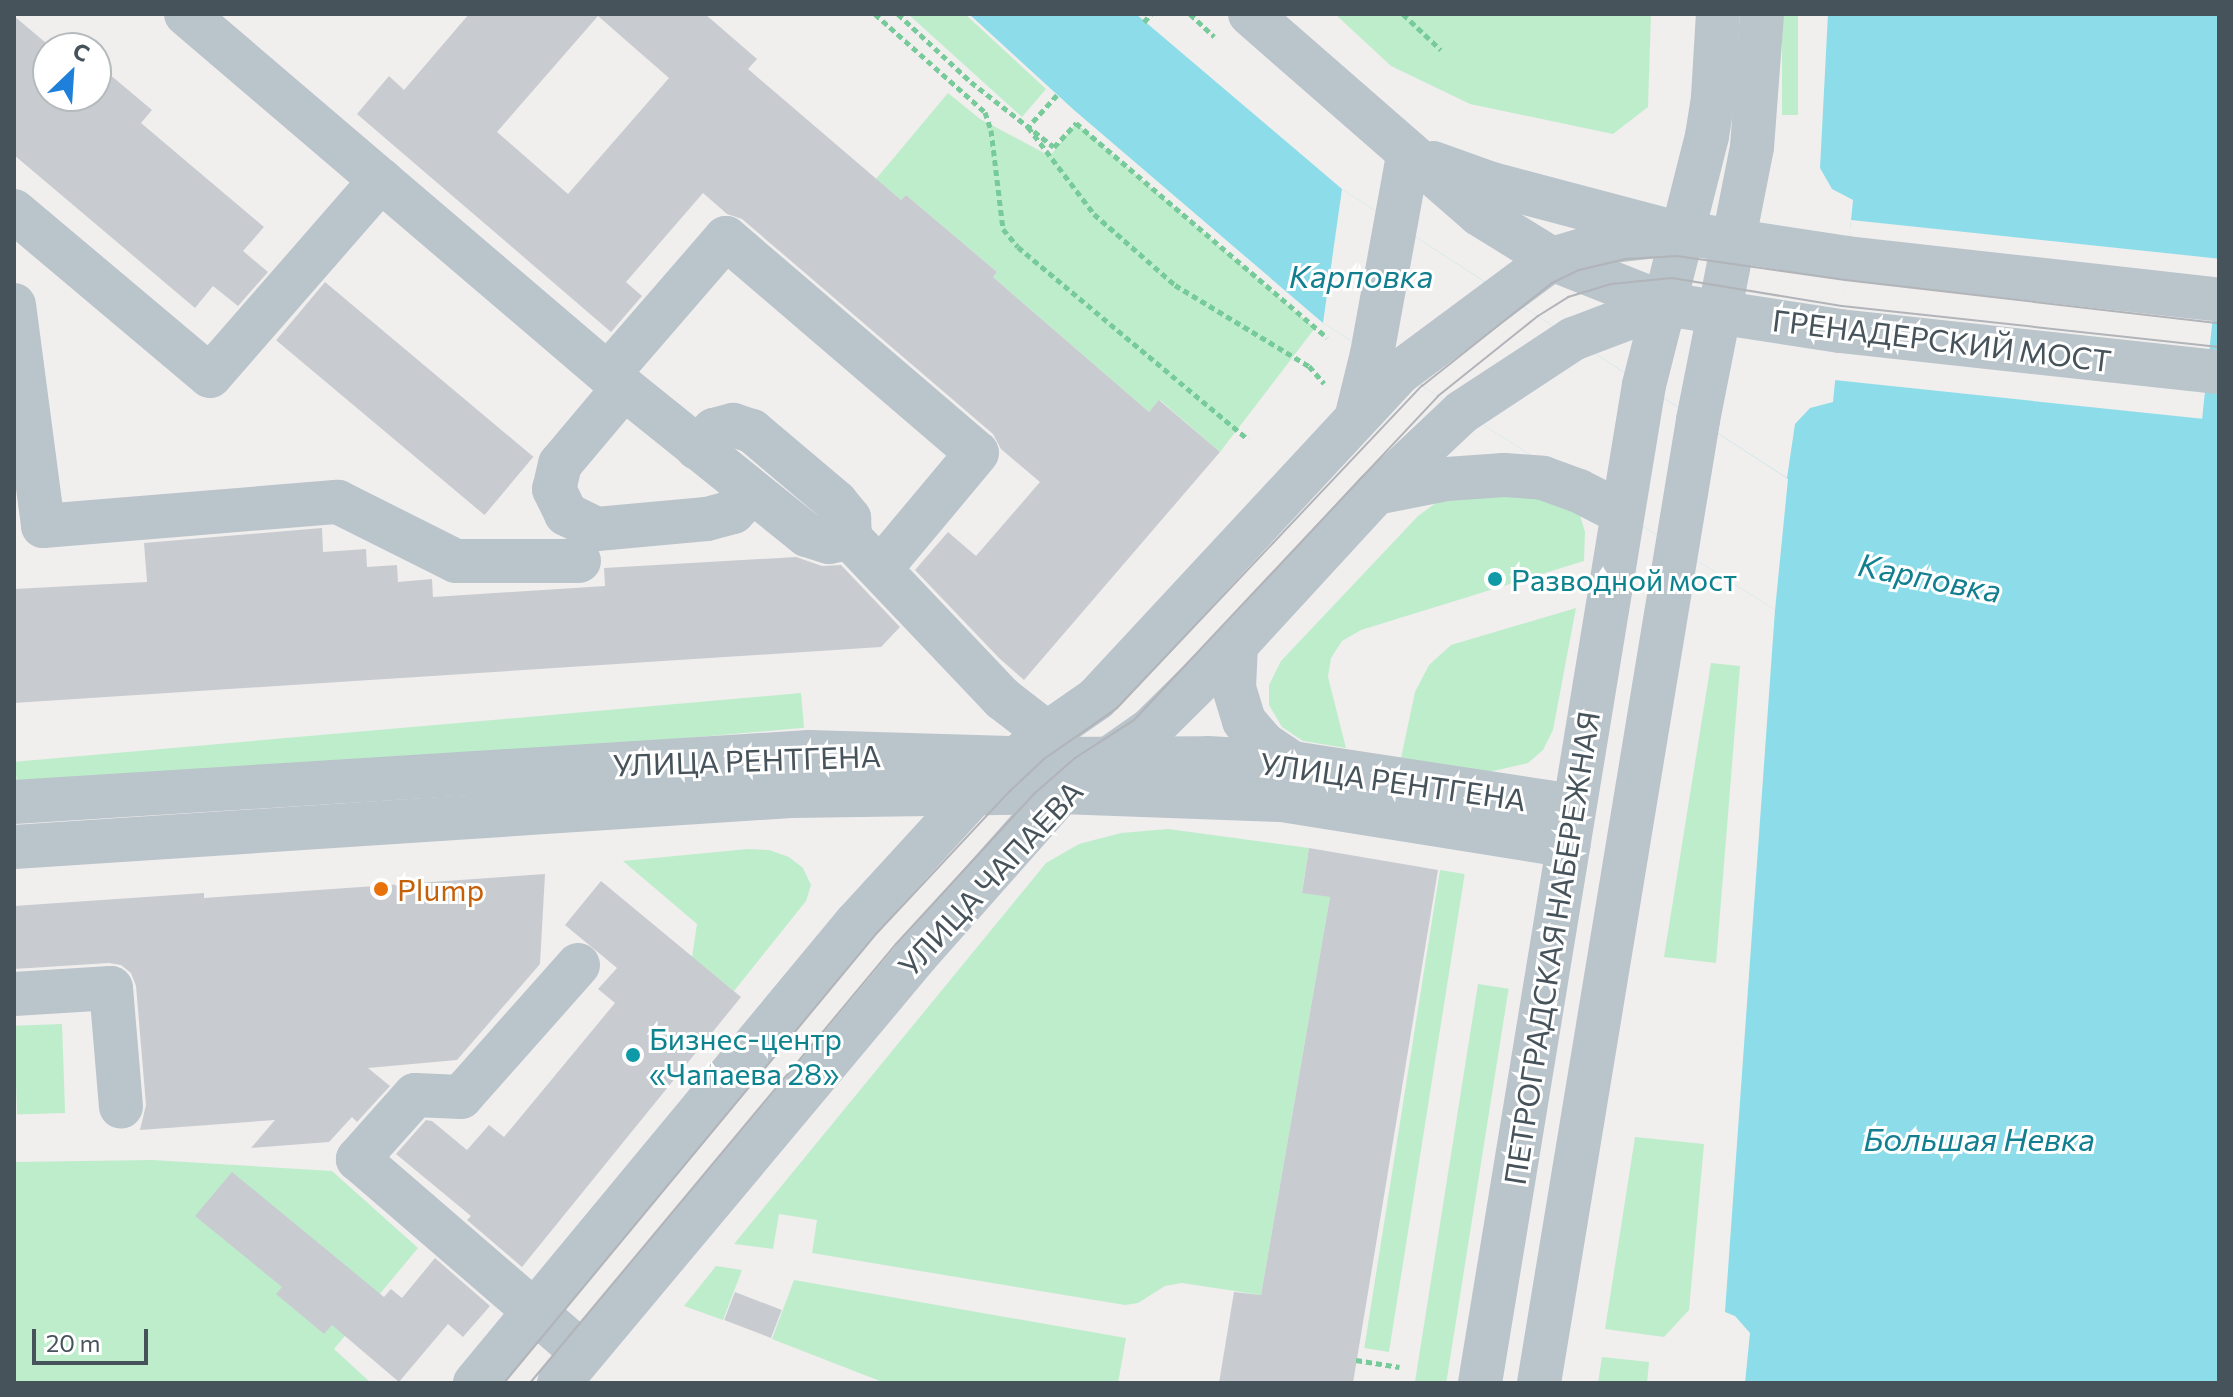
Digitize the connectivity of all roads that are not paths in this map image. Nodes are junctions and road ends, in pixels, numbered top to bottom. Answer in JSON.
{"nodes":[{"id":1,"x":186,"y":14,"type":"edge"},
{"id":2,"x":1250,"y":14,"type":"edge"},
{"id":3,"x":1718,"y":14,"type":"edge"},
{"id":4,"x":1762,"y":14,"type":"edge"},
{"id":5,"x":1408,"y":155,"type":"junction"},
{"id":6,"x":381,"y":180,"type":"junction"},
{"id":7,"x":14,"y":211,"type":"edge"},
{"id":8,"x":1683,"y":233,"type":"junction"},
{"id":9,"x":1732,"y":240,"type":"junction"},
{"id":10,"x":1552,"y":259,"type":"junction"},
{"id":11,"x":2219,"y":300,"type":"edge"},
{"id":12,"x":1665,"y":304,"type":"junction"},
{"id":13,"x":14,"y":305,"type":"edge"},
{"id":14,"x":1719,"y":312,"type":"junction"},
{"id":15,"x":1386,"y":363,"type":"junction"},
{"id":16,"x":2219,"y":372,"type":"edge"},
{"id":17,"x":616,"y":381,"type":"junction"},
{"id":18,"x":697,"y":448,"type":"junction"},
{"id":19,"x":752,"y":492,"type":"junction"},
{"id":20,"x":1376,"y":493,"type":"junction"},
{"id":21,"x":1622,"y":513,"type":"junction"},
{"id":22,"x":850,"y":538,"type":"junction"},
{"id":23,"x":579,"y":561,"type":"dead end"},
{"id":24,"x":881,"y":568,"type":"junction"},
{"id":25,"x":1236,"y":645,"type":"junction"},
{"id":26,"x":1032,"y":746,"type":"junction"},
{"id":27,"x":1107,"y":758,"type":"junction"},
{"id":28,"x":1292,"y":763,"type":"junction"},
{"id":29,"x":224,"y":789,"type":"junction"},
{"id":30,"x":1061,"y":792,"type":"junction"},
{"id":31,"x":974,"y":794,"type":"junction"},
{"id":32,"x":14,"y":802,"type":"edge"},
{"id":33,"x":1571,"y":826,"type":"junction"},
{"id":34,"x":227,"y":833,"type":"junction"},
{"id":35,"x":14,"y":847,"type":"edge"},
{"id":36,"x":578,"y":965,"type":"dead end"},
{"id":37,"x":14,"y":994,"type":"edge"},
{"id":38,"x":121,"y":1107,"type":"dead end"},
{"id":39,"x":633,"y":1192,"type":"junction"},
{"id":40,"x":696,"y":1241,"type":"junction"},
{"id":41,"x":534,"y":1313,"type":"junction"},
{"id":42,"x":571,"y":1368,"type":"edge"},
{"id":43,"x":475,"y":1383,"type":"edge"},
{"id":44,"x":1480,"y":1383,"type":"edge"},
{"id":45,"x":1539,"y":1383,"type":"edge"}],
"edges":[{"from":1,"to":6,"type":"street"},
{"from":2,"to":5,"type":"street","name":"ГРЕНАДЕРСКИЙ МОСТ"},
{"from":3,"to":8,"type":"street"},
{"from":4,"to":9,"type":"street"},
{"from":5,"to":8,"type":"street"},
{"from":5,"to":10,"type":"street","name":"ГРЕНАДЕРСКИЙ МОСТ"},
{"from":5,"to":15,"type":"street","name":"УЛИЦА ЧАПАЕВА"},
{"from":6,"to":7,"type":"street"},
{"from":6,"to":17,"type":"street"},
{"from":8,"to":9,"type":"street"},
{"from":8,"to":10,"type":"street"},
{"from":8,"to":12,"type":"street"},
{"from":9,"to":11,"type":"street"},
{"from":9,"to":14,"type":"street"},
{"from":10,"to":12,"type":"street","name":"ГРЕНАДЕРСКИЙ МОСТ"},
{"from":10,"to":15,"type":"street"},
{"from":12,"to":14,"type":"street","name":"ГРЕНАДЕРСКИЙ МОСТ"},
{"from":12,"to":20,"type":"street","name":"УЛИЦА ЧАПАЕВА"},
{"from":12,"to":21,"type":"street","name":"ПЕТРОГРАДСКАЯ НАБЕРЕЖНАЯ"},
{"from":13,"to":23,"type":"street"},
{"from":14,"to":16,"type":"street","name":"ГРЕНАДЕРСКИЙ МОСТ"},
{"from":14,"to":45,"type":"street","name":"ПЕТРОГРАДСКАЯ НАБЕРЕЖНАЯ"},
{"from":15,"to":26,"type":"street","name":"УЛИЦА ЧАПАЕВА"},
{"from":17,"to":18,"type":"street"},
{"from":17,"to":19,"type":"street"},
{"from":17,"to":24,"type":"street"},
{"from":18,"to":19,"type":"street"},
{"from":18,"to":22,"type":"street"},
{"from":19,"to":22,"type":"street"},
{"from":20,"to":21,"type":"street"},
{"from":20,"to":25,"type":"street","name":"УЛИЦА ЧАПАЕВА"},
{"from":21,"to":33,"type":"street","name":"ПЕТРОГРАДСКАЯ НАБЕРЕЖНАЯ"},
{"from":22,"to":24,"type":"street"},
{"from":24,"to":26,"type":"street"},
{"from":25,"to":27,"type":"street","name":"УЛИЦА ЧАПАЕВА"},
{"from":25,"to":28,"type":"street"},
{"from":26,"to":27,"type":"street","name":"УЛИЦА РЕНТГЕНА"},
{"from":26,"to":29,"type":"street","name":"УЛИЦА РЕНТГЕНА"},
{"from":26,"to":31,"type":"street","name":"УЛИЦА ЧАПАЕВА"},
{"from":27,"to":28,"type":"street","name":"УЛИЦА РЕНТГЕНА"},
{"from":27,"to":30,"type":"street","name":"УЛИЦА ЧАПАЕВА"},
{"from":28,"to":33,"type":"street","name":"УЛИЦА РЕНТГЕНА"},
{"from":29,"to":32,"type":"street","name":"УЛИЦА РЕНТГЕНА"},
{"from":29,"to":34,"type":"street"},
{"from":30,"to":31,"type":"street","name":"УЛИЦА РЕНТГЕНА"},
{"from":30,"to":33,"type":"street","name":"УЛИЦА РЕНТГЕНА"},
{"from":30,"to":40,"type":"street","name":"УЛИЦА ЧАПАЕВА"},
{"from":31,"to":34,"type":"street","name":"УЛИЦА РЕНТГЕНА"},
{"from":31,"to":39,"type":"street","name":"УЛИЦА ЧАПАЕВА"},
{"from":33,"to":44,"type":"street","name":"ПЕТРОГРАДСКАЯ НАБЕРЕЖНАЯ"},
{"from":34,"to":35,"type":"street","name":"УЛИЦА РЕНТГЕНА"},
{"from":36,"to":41,"type":"street"},
{"from":37,"to":38,"type":"street"},
{"from":39,"to":40,"type":"street"},
{"from":39,"to":41,"type":"street","name":"УЛИЦА ЧАПАЕВА"},
{"from":40,"to":42,"type":"street","name":"УЛИЦА ЧАПАЕВА"},
{"from":41,"to":42,"type":"street"},
{"from":41,"to":43,"type":"street","name":"УЛИЦА ЧАПАЕВА"}]}
